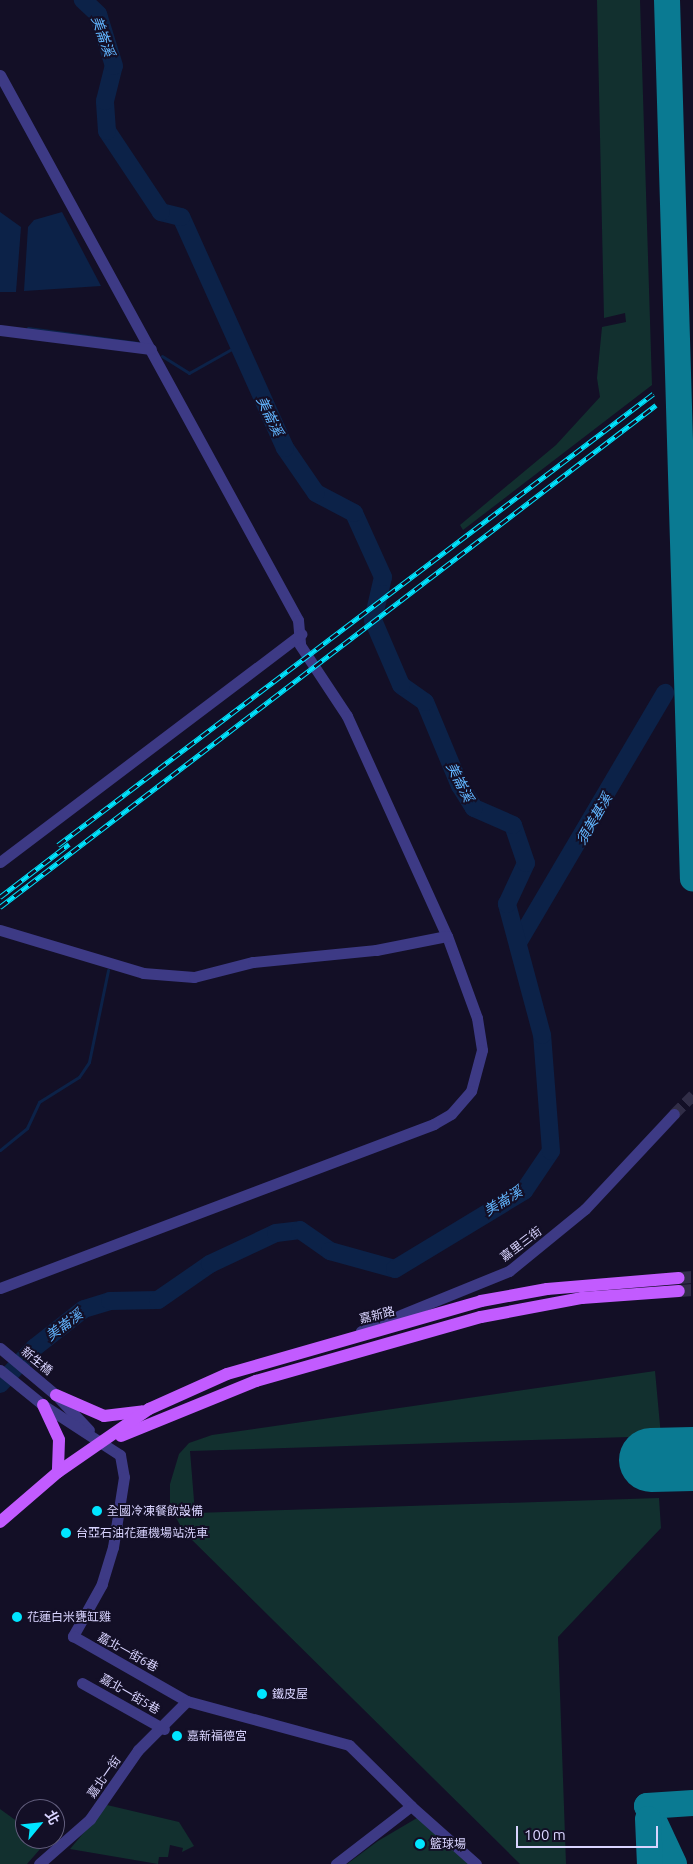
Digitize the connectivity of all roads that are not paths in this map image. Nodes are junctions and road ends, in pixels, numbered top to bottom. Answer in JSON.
{"nodes":[{"id":1,"x":0,"y":75,"type":"edge"},
{"id":2,"x":0,"y":330,"type":"edge"},
{"id":3,"x":150,"y":349,"type":"junction"},
{"id":4,"x":301,"y":634,"type":"junction"},
{"id":5,"x":0,"y":862,"type":"edge"},
{"id":6,"x":0,"y":930,"type":"edge"},
{"id":7,"x":447,"y":936,"type":"junction"},
{"id":8,"x":674,"y":1114,"type":"tunnel mouth"},
{"id":9,"x":679,"y":1278,"type":"tunnel mouth"},
{"id":10,"x":0,"y":1288,"type":"edge"},
{"id":11,"x":679,"y":1291,"type":"tunnel mouth"},
{"id":12,"x":346,"y":1337,"type":"junction"},
{"id":13,"x":0,"y":1348,"type":"edge"},
{"id":14,"x":0,"y":1370,"type":"edge"},
{"id":15,"x":56,"y":1395,"type":"junction"},
{"id":16,"x":43,"y":1405,"type":"junction"},
{"id":17,"x":149,"y":1409,"type":"junction"},
{"id":18,"x":102,"y":1444,"type":"junction"},
{"id":19,"x":58,"y":1472,"type":"junction"},
{"id":20,"x":0,"y":1522,"type":"edge"},
{"id":21,"x":82,"y":1683,"type":"dead end"},
{"id":22,"x":187,"y":1701,"type":"junction"},
{"id":23,"x":164,"y":1729,"type":"junction"},
{"id":24,"x":411,"y":1806,"type":"junction"},
{"id":25,"x":39,"y":1864,"type":"edge"},
{"id":26,"x":336,"y":1864,"type":"edge"},
{"id":27,"x":476,"y":1864,"type":"edge"}],
"edges":[{"from":1,"to":3,"type":"street"},
{"from":2,"to":3,"type":"street"},
{"from":3,"to":4,"type":"street"},
{"from":4,"to":5,"type":"street"},
{"from":4,"to":7,"type":"street"},
{"from":6,"to":7,"type":"street"},
{"from":7,"to":10,"type":"street"},
{"from":8,"to":12,"type":"street","name":"嘉里三街"},
{"from":9,"to":12,"type":"main road","name":"嘉新路"},
{"from":11,"to":18,"type":"main road","name":"嘉新路"},
{"from":12,"to":17,"type":"main road","name":"嘉新路"},
{"from":13,"to":15,"type":"street","name":"新生橋"},
{"from":14,"to":16,"type":"street"},
{"from":15,"to":17,"type":"main road"},
{"from":15,"to":18,"type":"street","name":"新生橋"},
{"from":16,"to":18,"type":"street"},
{"from":16,"to":19,"type":"main road"},
{"from":17,"to":18,"type":"main road","name":"嘉新路"},
{"from":18,"to":19,"type":"main road","name":"嘉新路"},
{"from":18,"to":22,"type":"street","name":"嘉北一街6巷"},
{"from":19,"to":20,"type":"main road","name":"嘉新路"},
{"from":21,"to":23,"type":"street","name":"嘉北一街5巷"},
{"from":22,"to":23,"type":"street","name":"嘉北一街"},
{"from":22,"to":24,"type":"street"},
{"from":23,"to":25,"type":"street","name":"嘉北一街"},
{"from":24,"to":26,"type":"street"},
{"from":24,"to":27,"type":"street"}]}
